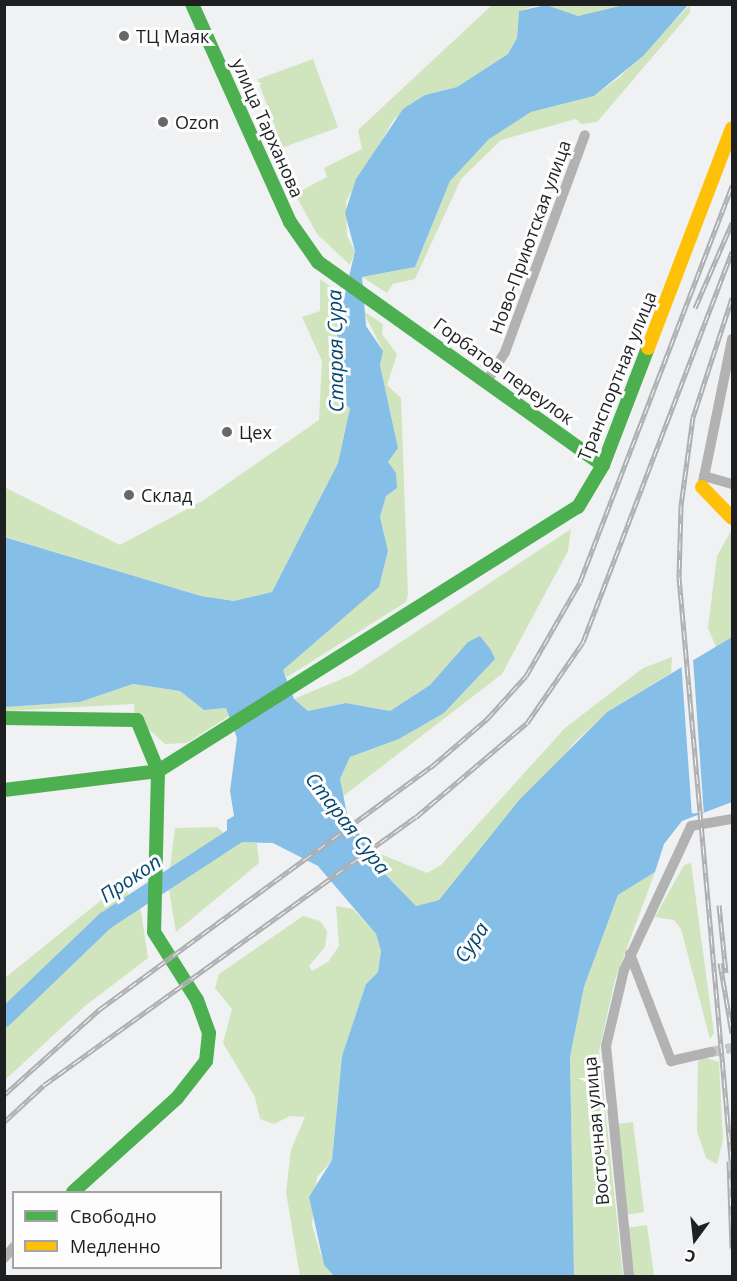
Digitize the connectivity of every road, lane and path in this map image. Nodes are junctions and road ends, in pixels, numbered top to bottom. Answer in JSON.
{"nodes":[{"id":1,"x":192,"y":4,"type":"edge"},
{"id":2,"x":732,"y":129,"type":"edge"},
{"id":3,"x":585,"y":135,"type":"dead end"},
{"id":4,"x":318,"y":262,"type":"joint"},
{"id":5,"x":732,"y":339,"type":"edge"},
{"id":6,"x":487,"y":381,"type":"junction"},
{"id":7,"x":603,"y":465,"type":"junction"},
{"id":8,"x":703,"y":482,"type":"junction"},
{"id":9,"x":732,"y":484,"type":"edge"},
{"id":10,"x":732,"y":518,"type":"edge"},
{"id":11,"x":4,"y":718,"type":"edge"},
{"id":12,"x":158,"y":771,"type":"junction"},
{"id":13,"x":4,"y":790,"type":"edge"},
{"id":14,"x":732,"y":819,"type":"edge"},
{"id":15,"x":630,"y":954,"type":"junction"},
{"id":16,"x":711,"y":1052,"type":"tunnel mouth"},
{"id":17,"x":74,"y":1191,"type":"edge"},
{"id":18,"x":629,"y":1276,"type":"edge"}],
"edges":[{"from":1,"to":4,"type":"main road","name":"улица Тарханова"},
{"from":2,"to":7,"type":"main road","name":"Транспортная улица"},
{"from":3,"to":6,"type":"street","name":"Ново-Приютская улица"},
{"from":4,"to":6,"type":"main road","name":"Горбатов переулок"},
{"from":5,"to":8,"type":"street"},
{"from":6,"to":7,"type":"main road","name":"Горбатов переулок"},
{"from":7,"to":12,"type":"main road","name":"Транспортная улица"},
{"from":8,"to":9,"type":"street"},
{"from":8,"to":10,"type":"main road"},
{"from":11,"to":12,"type":"main road"},
{"from":12,"to":13,"type":"main road"},
{"from":12,"to":17,"type":"main road"},
{"from":14,"to":15,"type":"street","name":"Восточная улица"},
{"from":15,"to":16,"type":"street"},
{"from":15,"to":18,"type":"street","name":"Восточная улица"}]}
